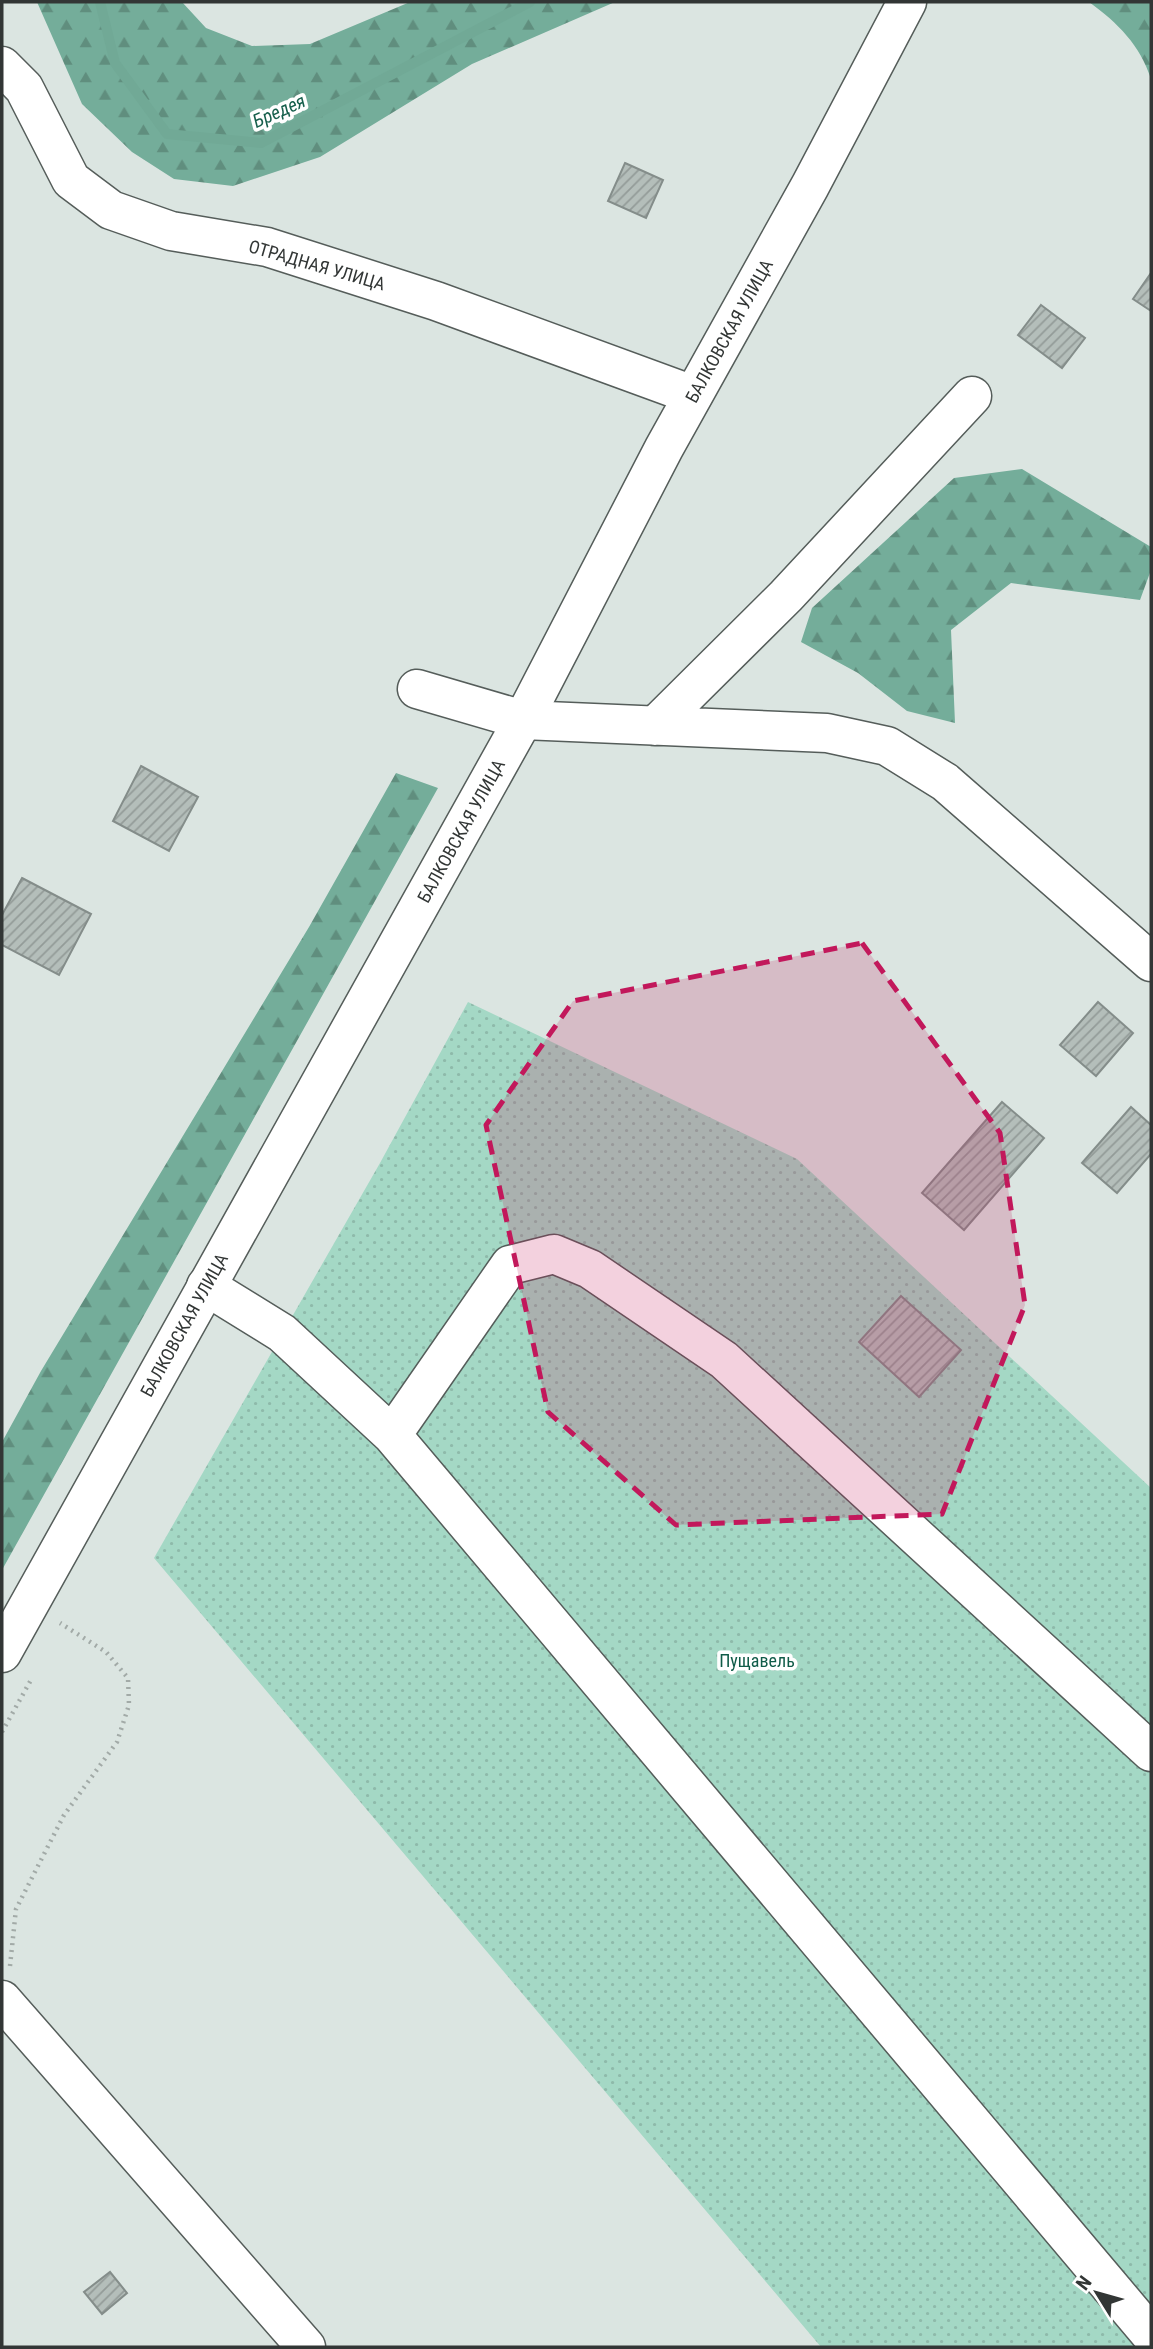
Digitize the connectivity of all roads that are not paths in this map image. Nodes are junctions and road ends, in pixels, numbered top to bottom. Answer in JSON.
{"nodes":[{"id":1,"x":907,"y":2,"type":"edge"},
{"id":2,"x":2,"y":66,"type":"edge"},
{"id":3,"x":693,"y":395,"type":"junction"},
{"id":4,"x":972,"y":396,"type":"dead end"},
{"id":5,"x":417,"y":689,"type":"dead end"},
{"id":6,"x":523,"y":720,"type":"junction"},
{"id":7,"x":655,"y":726,"type":"junction"},
{"id":8,"x":1151,"y":962,"type":"edge"},
{"id":9,"x":206,"y":1286,"type":"junction"},
{"id":10,"x":392,"y":1435,"type":"junction"},
{"id":11,"x":2,"y":1653,"type":"edge"},
{"id":12,"x":1151,"y":1752,"type":"edge"},
{"id":13,"x":6,"y":2005,"type":"edge"},
{"id":14,"x":1151,"y":2335,"type":"edge"},
{"id":15,"x":306,"y":2347,"type":"edge"}],
"edges":[{"from":1,"to":3,"type":"street","name":"БАЛКОВСКАЯ УЛИЦА"},
{"from":2,"to":3,"type":"street","name":"ОТРАДНАЯ УЛИЦА"},
{"from":3,"to":6,"type":"street","name":"БАЛКОВСКАЯ УЛИЦА"},
{"from":4,"to":7,"type":"street"},
{"from":5,"to":6,"type":"street"},
{"from":6,"to":7,"type":"street"},
{"from":6,"to":9,"type":"street","name":"БАЛКОВСКАЯ УЛИЦА"},
{"from":7,"to":8,"type":"street"},
{"from":9,"to":10,"type":"street"},
{"from":9,"to":11,"type":"street","name":"БАЛКОВСКАЯ УЛИЦА"},
{"from":10,"to":12,"type":"street"},
{"from":10,"to":14,"type":"street"},
{"from":13,"to":15,"type":"street"}]}
